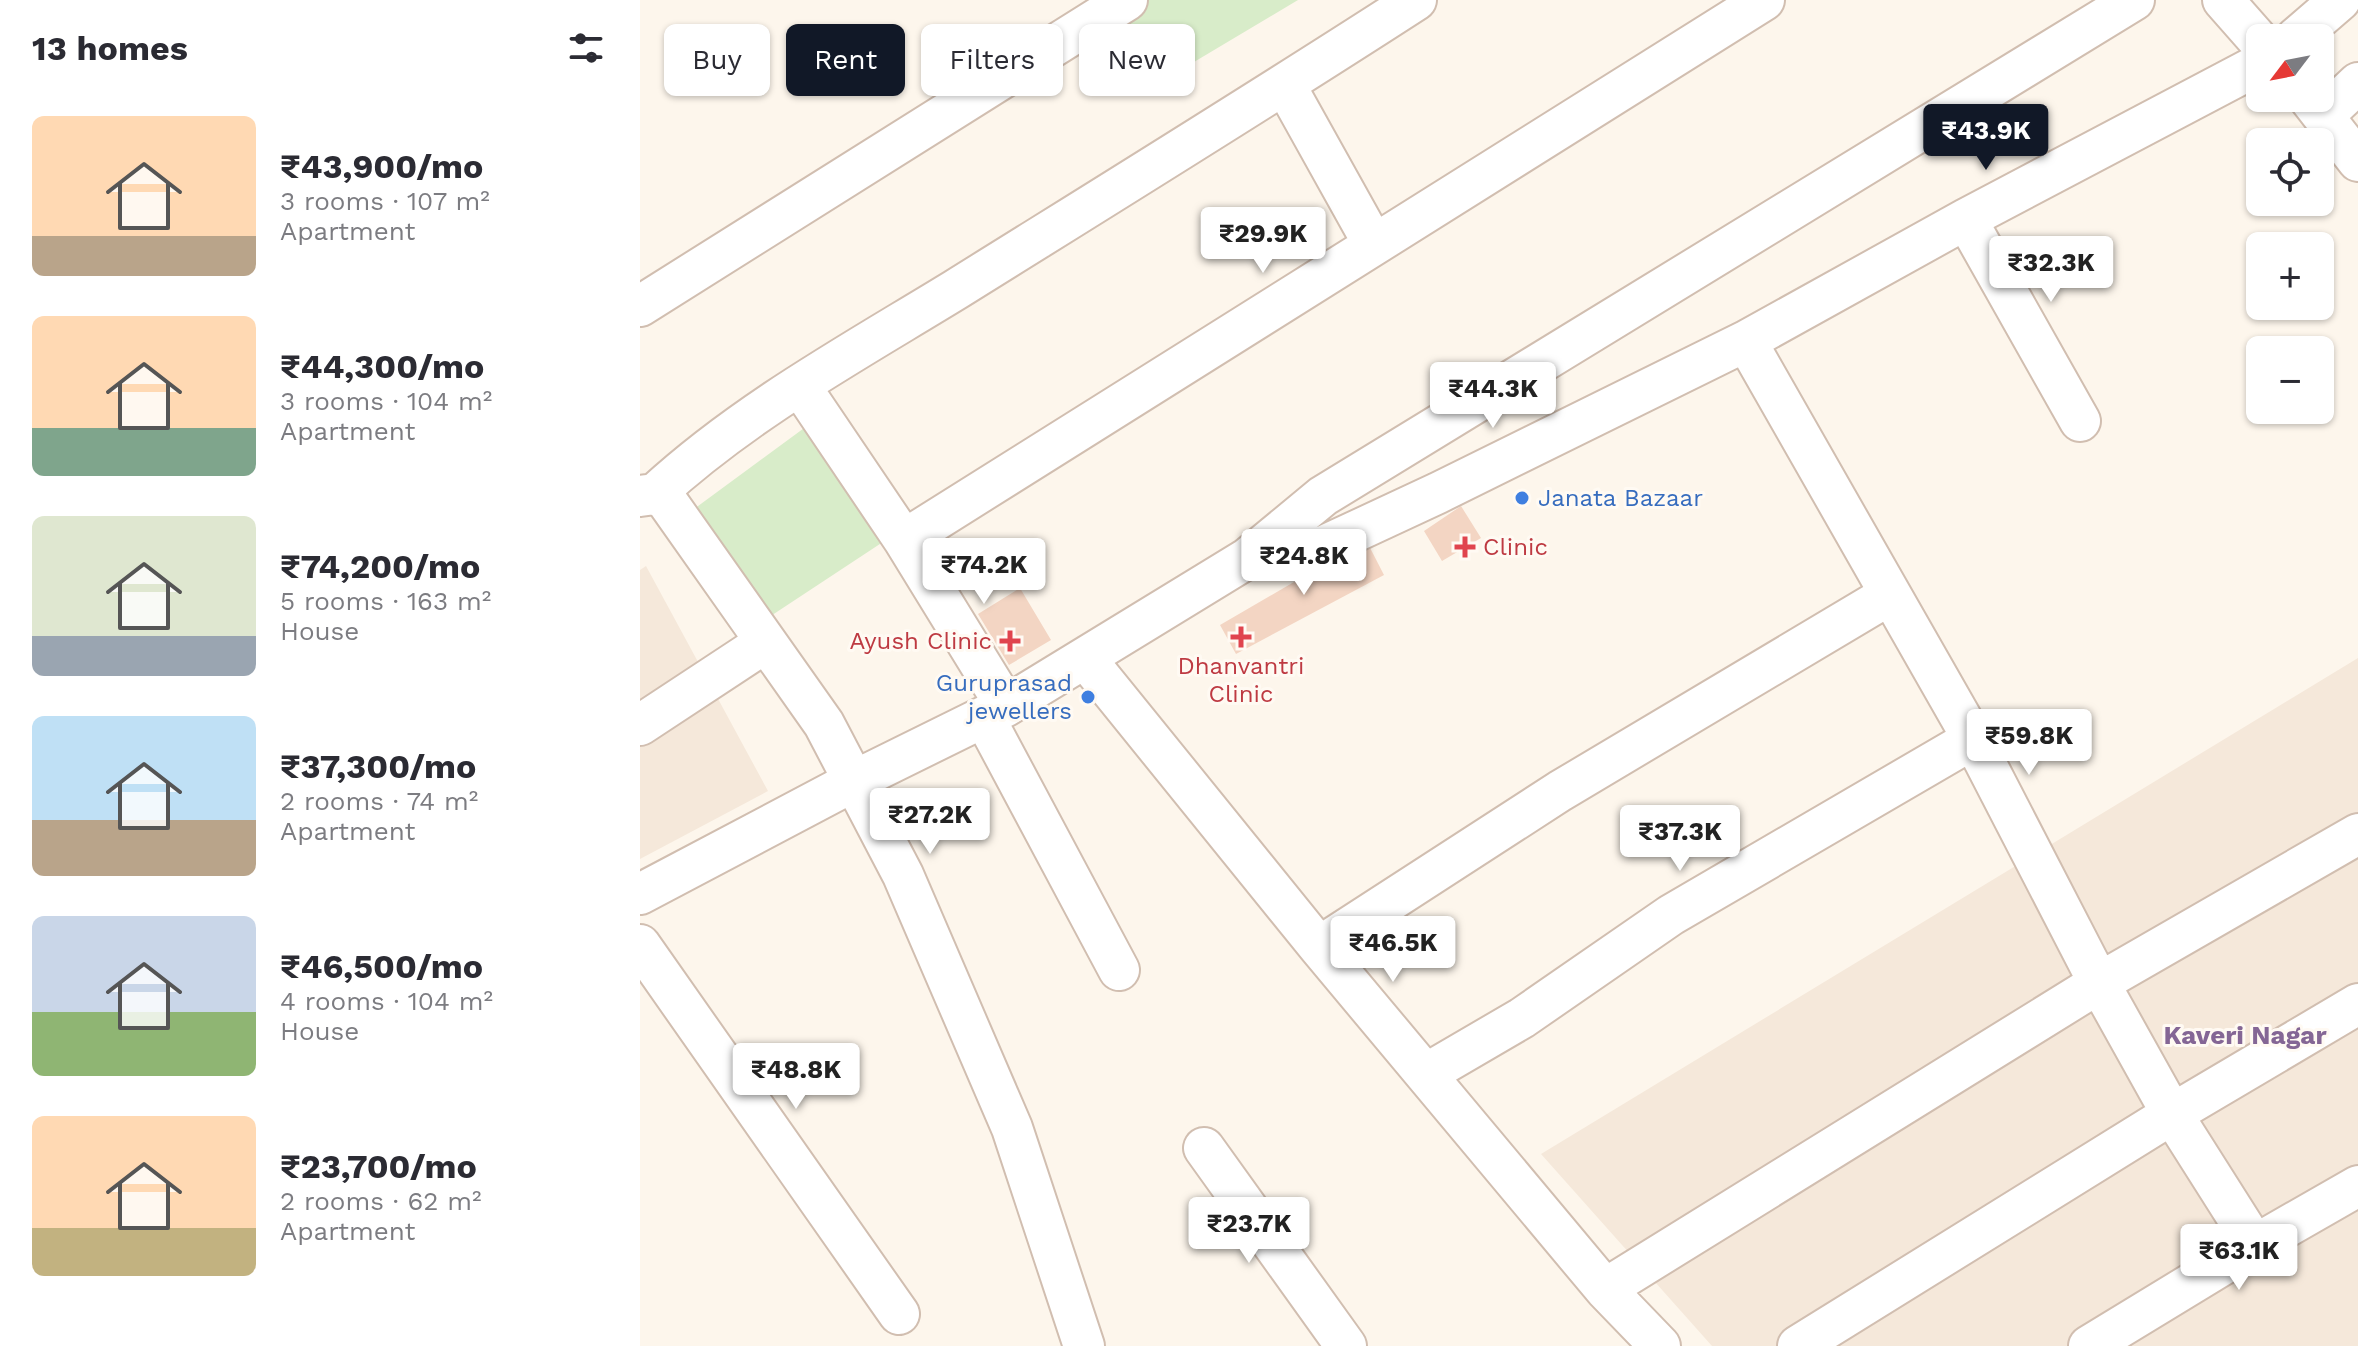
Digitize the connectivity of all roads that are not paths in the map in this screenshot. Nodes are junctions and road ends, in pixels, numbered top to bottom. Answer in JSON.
{"nodes":[{"id":1,"x":1127,"y":0,"type":"edge"},
{"id":2,"x":1416,"y":0,"type":"edge"},
{"id":3,"x":1764,"y":0,"type":"edge"},
{"id":4,"x":2134,"y":0,"type":"edge"},
{"id":5,"x":2223,"y":0,"type":"edge"},
{"id":6,"x":2340,"y":0,"type":"edge"},
{"id":7,"x":2312,"y":24,"type":"edge"},
{"id":8,"x":2246,"y":26,"type":"edge"},
{"id":9,"x":2246,"y":71,"type":"edge"},
{"id":10,"x":2358,"y":83,"type":"edge"},
{"id":11,"x":1285,"y":85,"type":"junction"},
{"id":12,"x":2334,"y":97,"type":"edge"},
{"id":13,"x":2321,"y":112,"type":"edge"},
{"id":14,"x":2358,"y":161,"type":"edge"},
{"id":15,"x":1966,"y":219,"type":"junction"},
{"id":16,"x":1373,"y":243,"type":"junction"},
{"id":17,"x":640,"y":306,"type":"edge"},
{"id":18,"x":1746,"y":341,"type":"junction"},
{"id":19,"x":800,"y":386,"type":"junction"},
{"id":20,"x":2080,"y":421,"type":"dead end"},
{"id":21,"x":648,"y":495,"type":"edge"},
{"id":22,"x":904,"y":540,"type":"junction"},
{"id":23,"x":1248,"y":558,"type":"junction"},
{"id":24,"x":1889,"y":595,"type":"junction"},
{"id":25,"x":766,"y":642,"type":"junction"},
{"id":26,"x":1085,"y":658,"type":"junction"},
{"id":27,"x":995,"y":712,"type":"junction"},
{"id":28,"x":640,"y":725,"type":"edge"},
{"id":29,"x":1973,"y":739,"type":"junction"},
{"id":30,"x":854,"y":781,"type":"junction"},
{"id":31,"x":2358,"y":834,"type":"edge"},
{"id":32,"x":640,"y":894,"type":"edge"},
{"id":33,"x":640,"y":945,"type":"edge"},
{"id":34,"x":1319,"y":947,"type":"junction"},
{"id":35,"x":1119,"y":970,"type":"dead end"},
{"id":36,"x":2099,"y":983,"type":"junction"},
{"id":37,"x":2358,"y":1004,"type":"edge"},
{"id":38,"x":1426,"y":1074,"type":"junction"},
{"id":39,"x":2172,"y":1114,"type":"junction"},
{"id":40,"x":1204,"y":1148,"type":"dead end"},
{"id":41,"x":2358,"y":1186,"type":"edge"},
{"id":42,"x":2255,"y":1245,"type":"junction"},
{"id":43,"x":1605,"y":1289,"type":"junction"},
{"id":44,"x":899,"y":1314,"type":"dead end"},
{"id":45,"x":1084,"y":1346,"type":"edge"},
{"id":46,"x":1346,"y":1346,"type":"edge"},
{"id":47,"x":1660,"y":1346,"type":"edge"},
{"id":48,"x":1798,"y":1346,"type":"edge"},
{"id":49,"x":2089,"y":1346,"type":"edge"}],
"edges":[{"from":1,"to":17,"type":"street"},
{"from":2,"to":11,"type":"street"},
{"from":3,"to":16,"type":"street"},
{"from":4,"to":23,"type":"street"},
{"from":5,"to":8,"type":"street"},
{"from":6,"to":7,"type":"street"},
{"from":9,"to":15,"type":"street"},
{"from":10,"to":12,"type":"street"},
{"from":11,"to":16,"type":"street"},
{"from":11,"to":19,"type":"street"},
{"from":13,"to":14,"type":"street"},
{"from":15,"to":18,"type":"street"},
{"from":15,"to":20,"type":"street"},
{"from":16,"to":22,"type":"street"},
{"from":18,"to":23,"type":"street"},
{"from":18,"to":24,"type":"street"},
{"from":19,"to":21,"type":"street"},
{"from":19,"to":22,"type":"street"},
{"from":21,"to":25,"type":"street"},
{"from":22,"to":27,"type":"street"},
{"from":23,"to":26,"type":"street"},
{"from":24,"to":29,"type":"street"},
{"from":24,"to":34,"type":"street"},
{"from":25,"to":28,"type":"street"},
{"from":25,"to":30,"type":"street"},
{"from":26,"to":27,"type":"street"},
{"from":26,"to":34,"type":"street"},
{"from":27,"to":30,"type":"street"},
{"from":27,"to":35,"type":"street"},
{"from":29,"to":36,"type":"street"},
{"from":29,"to":38,"type":"street"},
{"from":30,"to":32,"type":"street"},
{"from":30,"to":45,"type":"street"},
{"from":31,"to":36,"type":"street"},
{"from":33,"to":44,"type":"street"},
{"from":34,"to":38,"type":"street"},
{"from":36,"to":39,"type":"street"},
{"from":36,"to":43,"type":"street"},
{"from":37,"to":39,"type":"street"},
{"from":38,"to":43,"type":"street"},
{"from":39,"to":42,"type":"street"},
{"from":39,"to":48,"type":"street"},
{"from":40,"to":46,"type":"street"},
{"from":41,"to":42,"type":"street"},
{"from":42,"to":49,"type":"street"},
{"from":43,"to":47,"type":"street"}]}
